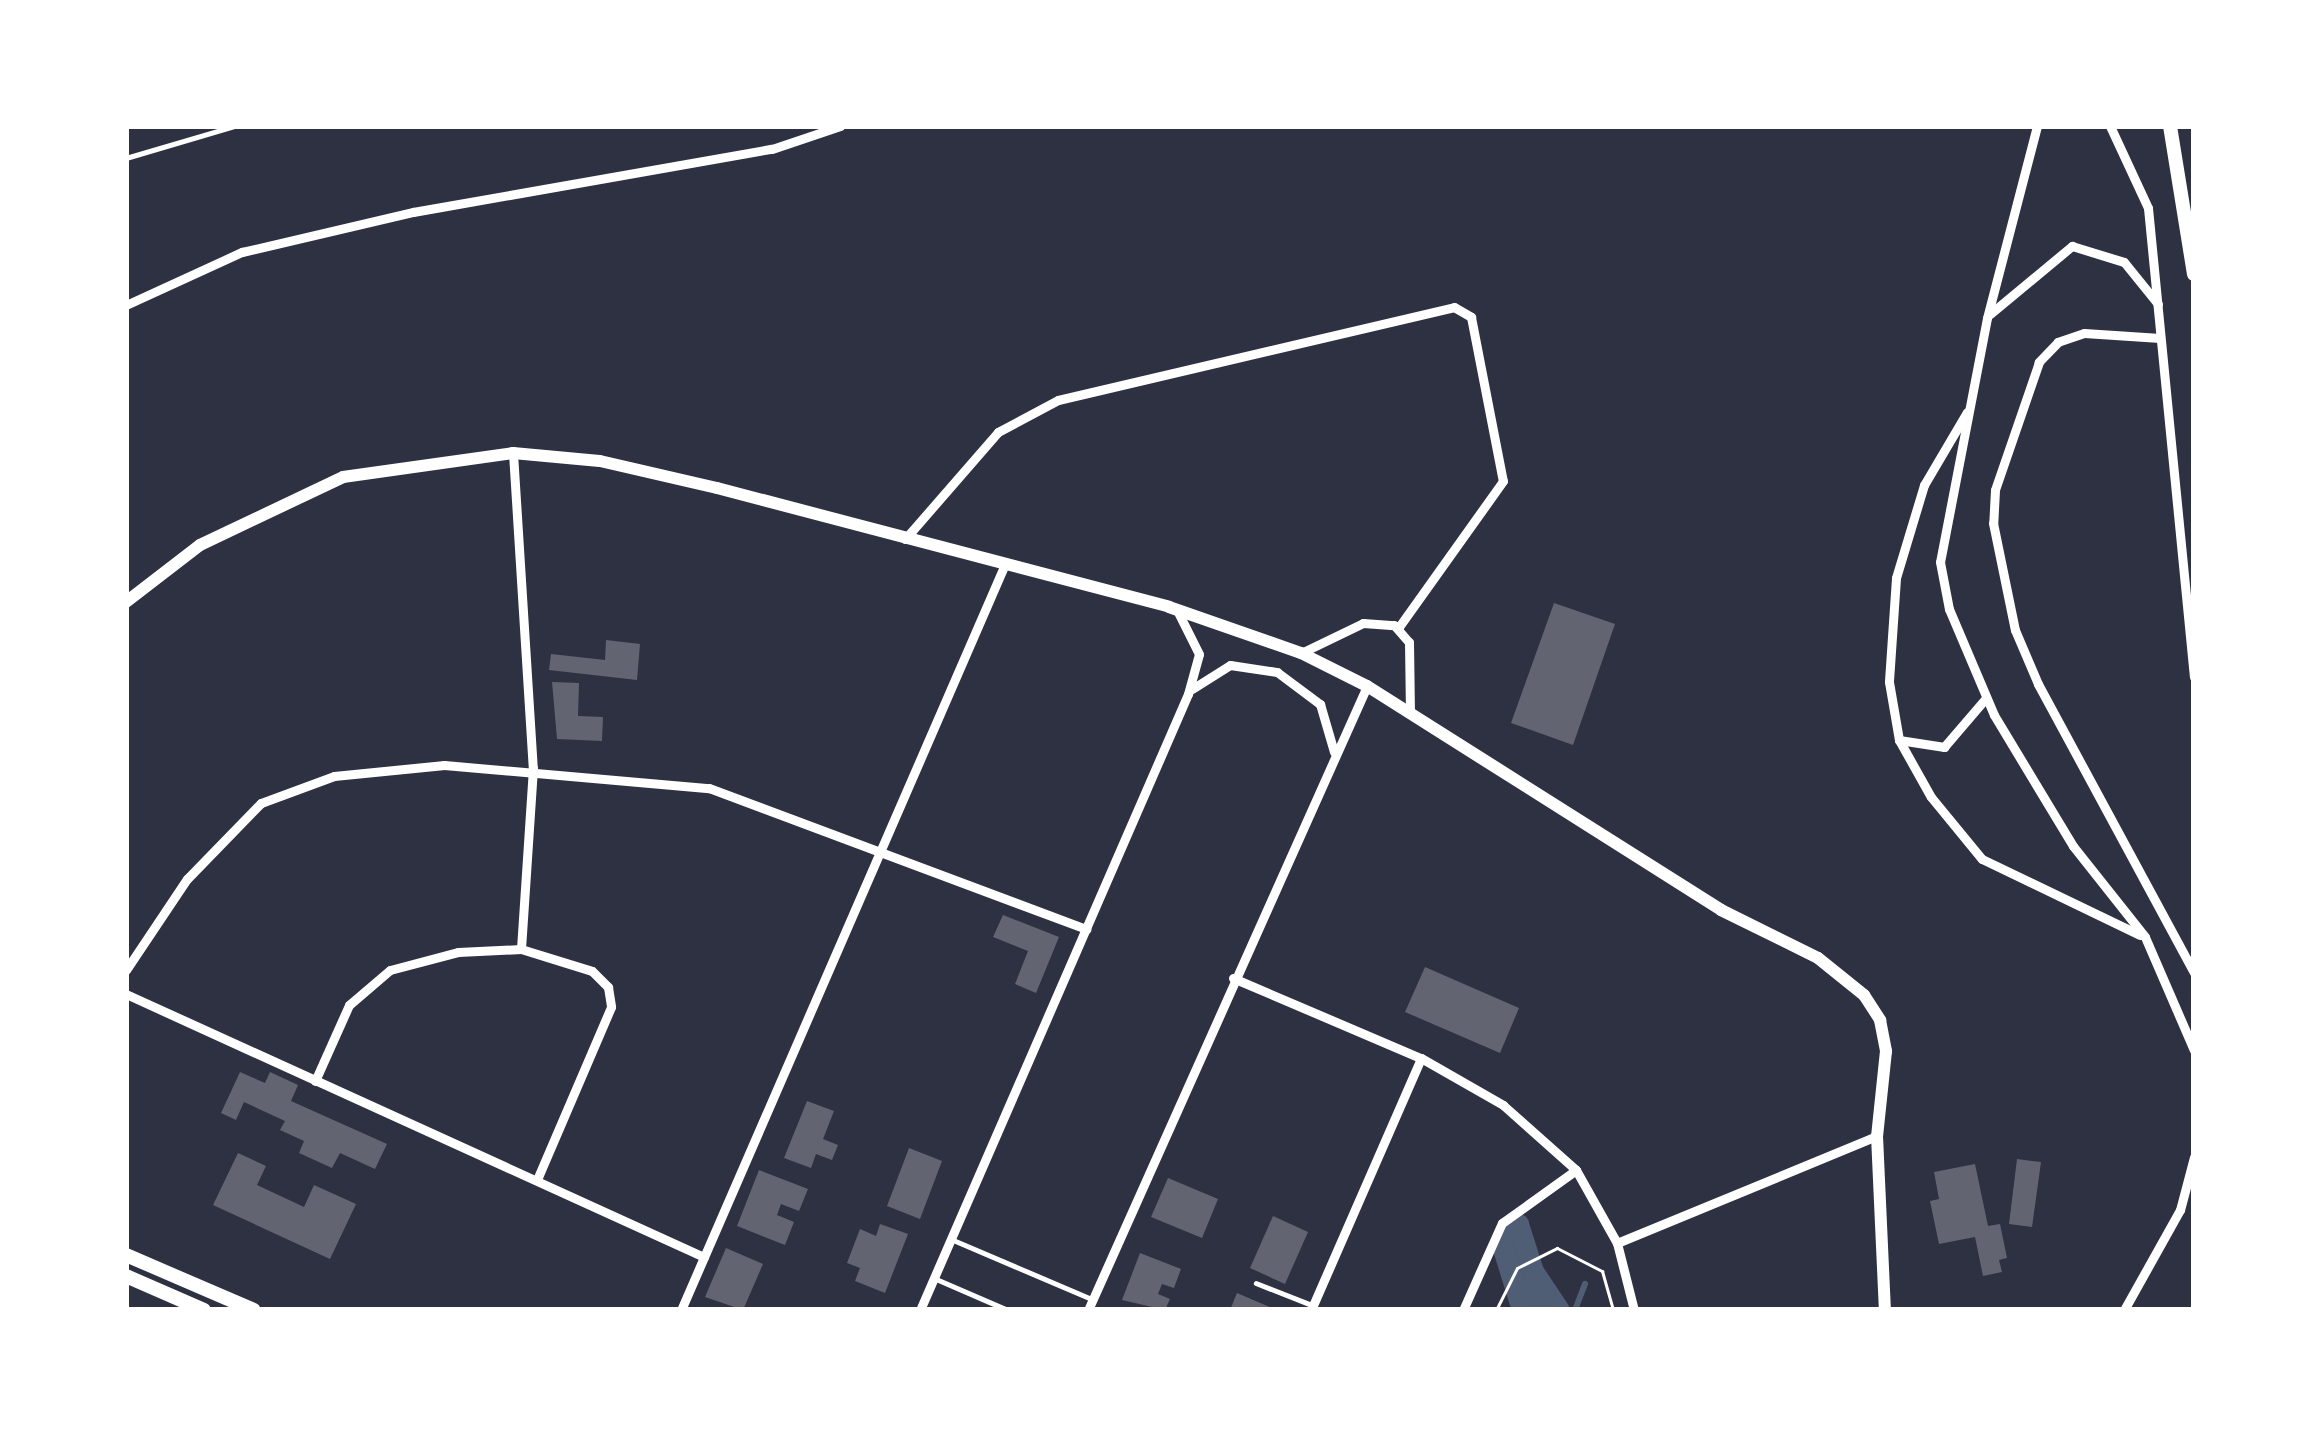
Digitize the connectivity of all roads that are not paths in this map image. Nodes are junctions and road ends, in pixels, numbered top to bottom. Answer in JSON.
{"nodes":[{"id":1,"x":235,"y":126,"type":"edge"},
{"id":2,"x":840,"y":126,"type":"edge"},
{"id":3,"x":2037,"y":126,"type":"edge"},
{"id":4,"x":2110,"y":126,"type":"edge"},
{"id":5,"x":2170,"y":126,"type":"edge"},
{"id":6,"x":126,"y":158,"type":"edge"},
{"id":7,"x":2194,"y":269,"type":"edge"},
{"id":8,"x":2158,"y":304,"type":"junction"},
{"id":9,"x":126,"y":305,"type":"edge"},
{"id":10,"x":1987,"y":318,"type":"junction"},
{"id":11,"x":2160,"y":338,"type":"junction"},
{"id":12,"x":1972,"y":402,"type":"junction"},
{"id":13,"x":513,"y":453,"type":"junction"},
{"id":14,"x":905,"y":539,"type":"junction"},
{"id":15,"x":1005,"y":564,"type":"junction"},
{"id":16,"x":126,"y":602,"type":"edge"},
{"id":17,"x":1168,"y":607,"type":"junction"},
{"id":18,"x":1398,"y":628,"type":"junction"},
{"id":19,"x":1301,"y":653,"type":"junction"},
{"id":20,"x":2194,"y":677,"type":"edge"},
{"id":21,"x":1367,"y":686,"type":"junction"},
{"id":22,"x":1188,"y":694,"type":"junction"},
{"id":23,"x":1986,"y":698,"type":"junction"},
{"id":24,"x":1410,"y":713,"type":"junction"},
{"id":25,"x":1899,"y":740,"type":"junction"},
{"id":26,"x":1334,"y":757,"type":"junction"},
{"id":27,"x":532,"y":768,"type":"junction"},
{"id":28,"x":887,"y":849,"type":"junction"},
{"id":29,"x":1087,"y":929,"type":"junction"},
{"id":30,"x":2145,"y":937,"type":"junction"},
{"id":31,"x":521,"y":949,"type":"junction"},
{"id":32,"x":126,"y":970,"type":"edge"},
{"id":33,"x":2194,"y":973,"type":"edge"},
{"id":34,"x":1233,"y":978,"type":"junction"},
{"id":35,"x":126,"y":994,"type":"edge"},
{"id":36,"x":2194,"y":1050,"type":"edge"},
{"id":37,"x":1421,"y":1058,"type":"junction"},
{"id":38,"x":315,"y":1082,"type":"junction"},
{"id":39,"x":1877,"y":1136,"type":"junction"},
{"id":40,"x":2194,"y":1157,"type":"edge"},
{"id":41,"x":1576,"y":1170,"type":"junction"},
{"id":42,"x":537,"y":1180,"type":"junction"},
{"id":43,"x":951,"y":1239,"type":"junction"},
{"id":44,"x":1617,"y":1243,"type":"junction"},
{"id":45,"x":126,"y":1255,"type":"edge"},
{"id":46,"x":704,"y":1257,"type":"junction"},
{"id":47,"x":126,"y":1276,"type":"edge"},
{"id":48,"x":934,"y":1278,"type":"junction"},
{"id":49,"x":1256,"y":1283,"type":"dead end"},
{"id":50,"x":1090,"y":1305,"type":"edge"},
{"id":51,"x":1312,"y":1308,"type":"edge"},
{"id":52,"x":204,"y":1310,"type":"edge"},
{"id":53,"x":254,"y":1310,"type":"edge"},
{"id":54,"x":681,"y":1310,"type":"edge"},
{"id":55,"x":920,"y":1310,"type":"edge"},
{"id":56,"x":1009,"y":1310,"type":"edge"},
{"id":57,"x":1463,"y":1310,"type":"edge"},
{"id":58,"x":1634,"y":1310,"type":"edge"},
{"id":59,"x":1885,"y":1310,"type":"edge"},
{"id":60,"x":2124,"y":1310,"type":"edge"}],
"edges":[{"from":1,"to":6,"type":"lane"},
{"from":2,"to":9,"type":"street"},
{"from":3,"to":10,"type":"street"},
{"from":4,"to":8,"type":"street"},
{"from":5,"to":7,"type":"main road"},
{"from":8,"to":10,"type":"street"},
{"from":8,"to":11,"type":"street"},
{"from":10,"to":12,"type":"street"},
{"from":11,"to":20,"type":"street"},
{"from":11,"to":33,"type":"street"},
{"from":12,"to":23,"type":"street"},
{"from":12,"to":25,"type":"street"},
{"from":13,"to":14,"type":"street"},
{"from":13,"to":16,"type":"street"},
{"from":13,"to":27,"type":"street"},
{"from":14,"to":15,"type":"street"},
{"from":14,"to":18,"type":"street"},
{"from":15,"to":17,"type":"street"},
{"from":15,"to":28,"type":"street"},
{"from":17,"to":19,"type":"street"},
{"from":17,"to":22,"type":"street"},
{"from":18,"to":19,"type":"street"},
{"from":18,"to":24,"type":"street"},
{"from":19,"to":21,"type":"street"},
{"from":21,"to":24,"type":"street"},
{"from":21,"to":26,"type":"street"},
{"from":22,"to":26,"type":"street"},
{"from":22,"to":29,"type":"street"},
{"from":23,"to":25,"type":"street"},
{"from":23,"to":30,"type":"street"},
{"from":24,"to":39,"type":"street"},
{"from":25,"to":30,"type":"street"},
{"from":26,"to":34,"type":"street"},
{"from":27,"to":28,"type":"street"},
{"from":27,"to":31,"type":"street"},
{"from":27,"to":32,"type":"street"},
{"from":28,"to":29,"type":"street"},
{"from":28,"to":46,"type":"street"},
{"from":29,"to":43,"type":"street"},
{"from":30,"to":36,"type":"street"},
{"from":31,"to":38,"type":"street"},
{"from":31,"to":42,"type":"street"},
{"from":34,"to":37,"type":"street"},
{"from":34,"to":50,"type":"street"},
{"from":35,"to":38,"type":"street"},
{"from":37,"to":41,"type":"street"},
{"from":37,"to":51,"type":"street"},
{"from":38,"to":42,"type":"street"},
{"from":39,"to":44,"type":"street"},
{"from":39,"to":59,"type":"street"},
{"from":40,"to":60,"type":"street"},
{"from":41,"to":44,"type":"street"},
{"from":41,"to":57,"type":"street"},
{"from":42,"to":46,"type":"street"},
{"from":43,"to":48,"type":"street"},
{"from":43,"to":50,"type":"lane"},
{"from":44,"to":58,"type":"street"},
{"from":45,"to":53,"type":"main road"},
{"from":46,"to":54,"type":"street"},
{"from":47,"to":52,"type":"main road"},
{"from":48,"to":55,"type":"street"},
{"from":48,"to":56,"type":"lane"},
{"from":49,"to":51,"type":"lane"}]}
